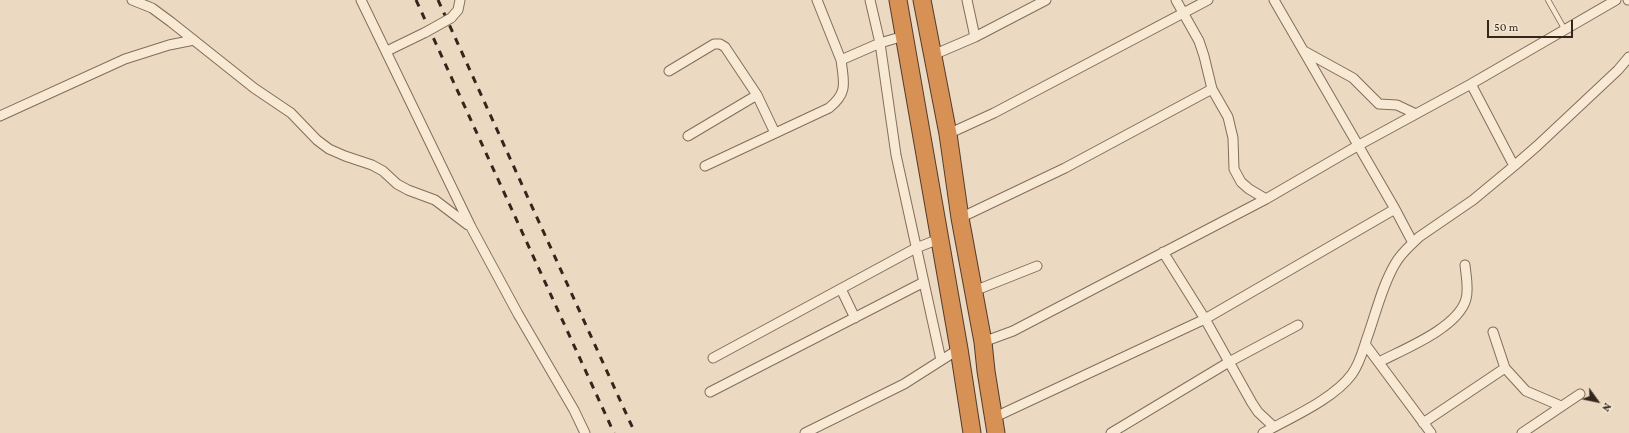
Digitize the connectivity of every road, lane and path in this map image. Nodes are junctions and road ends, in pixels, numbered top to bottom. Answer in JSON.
{"nodes":[{"id":1,"x":132,"y":0,"type":"edge"},
{"id":2,"x":361,"y":0,"type":"edge"},
{"id":3,"x":460,"y":0,"type":"edge"},
{"id":4,"x":817,"y":0,"type":"edge"},
{"id":5,"x":870,"y":0,"type":"edge"},
{"id":6,"x":898,"y":0,"type":"edge"},
{"id":7,"x":922,"y":0,"type":"edge"},
{"id":8,"x":967,"y":0,"type":"edge"},
{"id":9,"x":1046,"y":0,"type":"edge"},
{"id":10,"x":1176,"y":0,"type":"edge"},
{"id":11,"x":1208,"y":0,"type":"edge"},
{"id":12,"x":1274,"y":0,"type":"edge"},
{"id":13,"x":1548,"y":0,"type":"edge"},
{"id":14,"x":1616,"y":0,"type":"edge"},
{"id":15,"x":1183,"y":12,"type":"junction"},
{"id":16,"x":1565,"y":30,"type":"junction"},
{"id":17,"x":904,"y":36,"type":"junction"},
{"id":18,"x":975,"y":37,"type":"junction"},
{"id":19,"x":194,"y":40,"type":"junction"},
{"id":20,"x":880,"y":43,"type":"junction"},
{"id":21,"x":387,"y":51,"type":"junction"},
{"id":22,"x":1304,"y":51,"type":"junction"},
{"id":23,"x":933,"y":55,"type":"junction"},
{"id":24,"x":1629,"y":57,"type":"edge"},
{"id":25,"x":841,"y":60,"type":"junction"},
{"id":26,"x":669,"y":71,"type":"dead end"},
{"id":27,"x":1471,"y":84,"type":"junction"},
{"id":28,"x":1212,"y":89,"type":"junction"},
{"id":29,"x":757,"y":95,"type":"junction"},
{"id":30,"x":1416,"y":114,"type":"junction"},
{"id":31,"x":0,"y":116,"type":"edge"},
{"id":32,"x":775,"y":133,"type":"junction"},
{"id":33,"x":948,"y":134,"type":"junction"},
{"id":34,"x":688,"y":136,"type":"dead end"},
{"id":35,"x":1359,"y":145,"type":"junction"},
{"id":36,"x":705,"y":166,"type":"dead end"},
{"id":37,"x":1514,"y":166,"type":"junction"},
{"id":38,"x":1266,"y":200,"type":"junction"},
{"id":39,"x":1395,"y":209,"type":"junction"},
{"id":40,"x":960,"y":218,"type":"junction"},
{"id":41,"x":471,"y":227,"type":"junction"},
{"id":42,"x":939,"y":239,"type":"junction"},
{"id":43,"x":1412,"y":243,"type":"junction"},
{"id":44,"x":916,"y":248,"type":"junction"},
{"id":45,"x":1163,"y":252,"type":"junction"},
{"id":46,"x":1465,"y":265,"type":"dead end"},
{"id":47,"x":1037,"y":266,"type":"dead end"},
{"id":48,"x":924,"y":282,"type":"junction"},
{"id":49,"x":841,"y":289,"type":"junction"},
{"id":50,"x":974,"y":291,"type":"junction"},
{"id":51,"x":855,"y":318,"type":"junction"},
{"id":52,"x":1205,"y":320,"type":"junction"},
{"id":53,"x":1298,"y":325,"type":"dead end"},
{"id":54,"x":1493,"y":332,"type":"dead end"},
{"id":55,"x":983,"y":342,"type":"junction"},
{"id":56,"x":1365,"y":344,"type":"junction"},
{"id":57,"x":959,"y":349,"type":"junction"},
{"id":58,"x":713,"y":358,"type":"dead end"},
{"id":59,"x":941,"y":360,"type":"junction"},
{"id":60,"x":1229,"y":362,"type":"junction"},
{"id":61,"x":1379,"y":362,"type":"junction"},
{"id":62,"x":1505,"y":368,"type":"junction"},
{"id":63,"x":710,"y":392,"type":"dead end"},
{"id":64,"x":1580,"y":394,"type":"dead end"},
{"id":65,"x":1561,"y":406,"type":"junction"},
{"id":66,"x":1423,"y":423,"type":"junction"},
{"id":67,"x":995,"y":425,"type":"edge"},
{"id":68,"x":1274,"y":427,"type":"junction"},
{"id":69,"x":585,"y":433,"type":"edge"},
{"id":70,"x":805,"y":433,"type":"edge"},
{"id":71,"x":972,"y":433,"type":"edge"},
{"id":72,"x":1111,"y":433,"type":"edge"},
{"id":73,"x":1264,"y":433,"type":"edge"},
{"id":74,"x":1431,"y":433,"type":"edge"},
{"id":75,"x":1522,"y":433,"type":"edge"}],
"edges":[{"from":1,"to":19,"type":"street"},
{"from":2,"to":21,"type":"street"},
{"from":3,"to":21,"type":"street","bridge":true},
{"from":4,"to":25,"type":"street"},
{"from":5,"to":20,"type":"street"},
{"from":6,"to":17,"type":"highway"},
{"from":7,"to":23,"type":"highway"},
{"from":8,"to":18,"type":"street"},
{"from":9,"to":18,"type":"street"},
{"from":10,"to":15,"type":"street"},
{"from":11,"to":15,"type":"street"},
{"from":12,"to":22,"type":"street"},
{"from":13,"to":16,"type":"lane"},
{"from":14,"to":16,"type":"street"},
{"from":15,"to":28,"type":"street"},
{"from":15,"to":33,"type":"street"},
{"from":16,"to":27,"type":"street"},
{"from":17,"to":20,"type":"street"},
{"from":17,"to":42,"type":"highway"},
{"from":18,"to":23,"type":"street"},
{"from":19,"to":31,"type":"street"},
{"from":19,"to":41,"type":"street"},
{"from":20,"to":25,"type":"street"},
{"from":20,"to":44,"type":"street"},
{"from":21,"to":41,"type":"street"},
{"from":22,"to":30,"type":"street"},
{"from":22,"to":35,"type":"street"},
{"from":23,"to":33,"type":"highway"},
{"from":24,"to":37,"type":"street"},
{"from":25,"to":32,"type":"street"},
{"from":26,"to":29,"type":"street"},
{"from":27,"to":30,"type":"street"},
{"from":27,"to":37,"type":"street"},
{"from":28,"to":38,"type":"street"},
{"from":28,"to":40,"type":"street"},
{"from":29,"to":32,"type":"street"},
{"from":29,"to":34,"type":"street"},
{"from":30,"to":35,"type":"street"},
{"from":32,"to":36,"type":"street"},
{"from":33,"to":40,"type":"highway"},
{"from":35,"to":38,"type":"street"},
{"from":35,"to":39,"type":"street"},
{"from":37,"to":43,"type":"street"},
{"from":38,"to":45,"type":"street"},
{"from":39,"to":43,"type":"street"},
{"from":39,"to":52,"type":"street"},
{"from":40,"to":50,"type":"highway"},
{"from":41,"to":69,"type":"street"},
{"from":42,"to":44,"type":"street"},
{"from":42,"to":57,"type":"highway"},
{"from":43,"to":56,"type":"street"},
{"from":44,"to":48,"type":"street"},
{"from":44,"to":49,"type":"street"},
{"from":45,"to":52,"type":"street"},
{"from":45,"to":55,"type":"street"},
{"from":46,"to":61,"type":"street"},
{"from":47,"to":50,"type":"street"},
{"from":48,"to":51,"type":"street"},
{"from":48,"to":59,"type":"street"},
{"from":49,"to":51,"type":"street"},
{"from":49,"to":58,"type":"street"},
{"from":50,"to":55,"type":"highway"},
{"from":51,"to":63,"type":"street"},
{"from":52,"to":60,"type":"street"},
{"from":52,"to":67,"type":"street"},
{"from":53,"to":60,"type":"street"},
{"from":54,"to":62,"type":"street"},
{"from":55,"to":67,"type":"highway"},
{"from":56,"to":61,"type":"street"},
{"from":56,"to":68,"type":"street"},
{"from":57,"to":59,"type":"street"},
{"from":57,"to":71,"type":"highway"},
{"from":59,"to":70,"type":"street"},
{"from":60,"to":68,"type":"street"},
{"from":60,"to":72,"type":"street"},
{"from":61,"to":66,"type":"street"},
{"from":62,"to":65,"type":"street"},
{"from":62,"to":66,"type":"street"},
{"from":64,"to":65,"type":"street"},
{"from":65,"to":75,"type":"street"},
{"from":66,"to":74,"type":"street"},
{"from":68,"to":73,"type":"street"}]}
